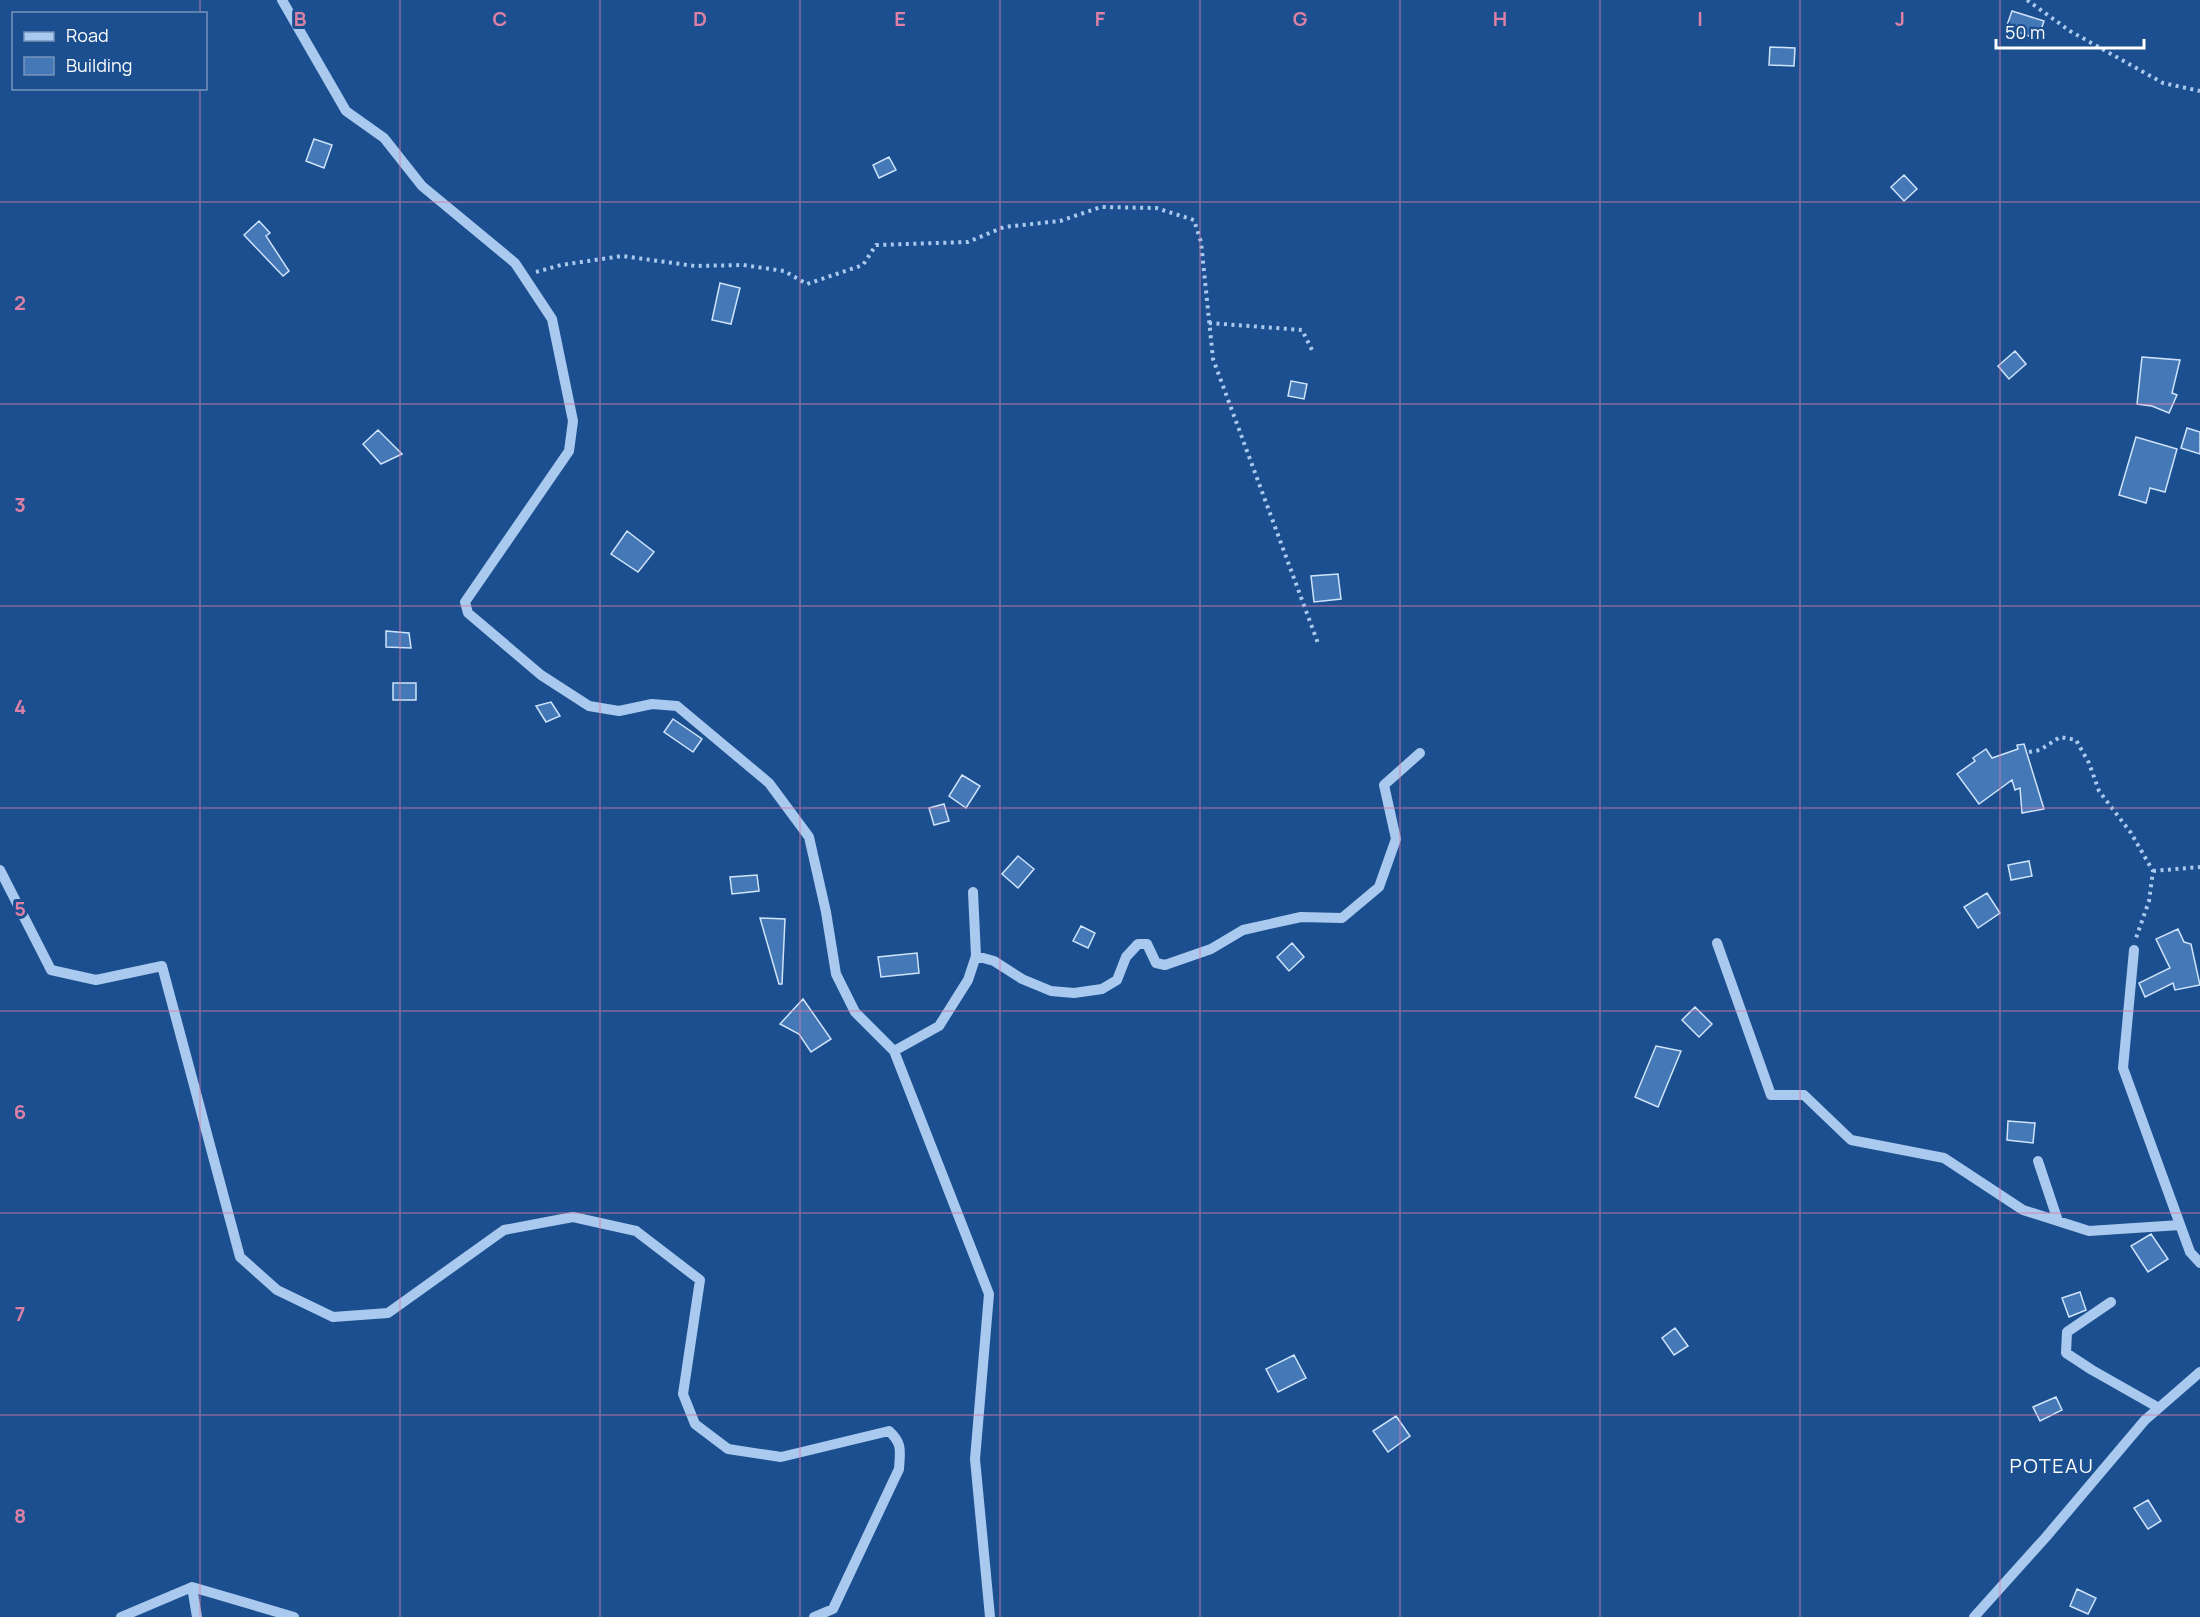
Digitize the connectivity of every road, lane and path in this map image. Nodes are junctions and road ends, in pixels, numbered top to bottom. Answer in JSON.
{"nodes":[{"id":1,"x":282,"y":0,"type":"edge"},
{"id":2,"x":2027,"y":0,"type":"edge"},
{"id":3,"x":2200,"y":91,"type":"edge"},
{"id":4,"x":524,"y":276,"type":"junction"},
{"id":5,"x":1209,"y":323,"type":"junction"},
{"id":6,"x":1313,"y":352,"type":"dead end"},
{"id":7,"x":1319,"y":646,"type":"dead end"},
{"id":8,"x":2029,"y":752,"type":"dead end"},
{"id":9,"x":1420,"y":753,"type":"dead end"},
{"id":10,"x":2200,"y":867,"type":"edge"},
{"id":11,"x":0,"y":870,"type":"edge"},
{"id":12,"x":2153,"y":871,"type":"junction"},
{"id":13,"x":973,"y":892,"type":"dead end"},
{"id":14,"x":1717,"y":943,"type":"dead end"},
{"id":15,"x":2134,"y":950,"type":"joint"},
{"id":16,"x":976,"y":956,"type":"junction"},
{"id":17,"x":894,"y":1051,"type":"junction"},
{"id":18,"x":2038,"y":1161,"type":"dead end"},
{"id":19,"x":2058,"y":1221,"type":"junction"},
{"id":20,"x":2180,"y":1225,"type":"junction"},
{"id":21,"x":2200,"y":1263,"type":"edge"},
{"id":22,"x":2111,"y":1302,"type":"dead end"},
{"id":23,"x":2200,"y":1372,"type":"edge"},
{"id":24,"x":2159,"y":1408,"type":"junction"},
{"id":25,"x":192,"y":1587,"type":"junction"},
{"id":26,"x":121,"y":1617,"type":"edge"},
{"id":27,"x":197,"y":1617,"type":"edge"},
{"id":28,"x":294,"y":1617,"type":"edge"},
{"id":29,"x":814,"y":1617,"type":"edge"},
{"id":30,"x":990,"y":1617,"type":"edge"},
{"id":31,"x":1974,"y":1617,"type":"edge"}],
"edges":[{"from":1,"to":4,"type":"street"},
{"from":2,"to":3,"type":"path"},
{"from":4,"to":5,"type":"path"},
{"from":4,"to":17,"type":"street"},
{"from":5,"to":6,"type":"path"},
{"from":5,"to":7,"type":"path"},
{"from":8,"to":12,"type":"path"},
{"from":9,"to":16,"type":"street"},
{"from":10,"to":12,"type":"path"},
{"from":11,"to":29,"type":"street"},
{"from":12,"to":15,"type":"path"},
{"from":13,"to":16,"type":"street"},
{"from":14,"to":19,"type":"street"},
{"from":15,"to":20,"type":"street"},
{"from":16,"to":17,"type":"street"},
{"from":17,"to":30,"type":"street"},
{"from":18,"to":19,"type":"street"},
{"from":19,"to":20,"type":"street"},
{"from":20,"to":21,"type":"street"},
{"from":22,"to":24,"type":"street"},
{"from":23,"to":24,"type":"street"},
{"from":24,"to":31,"type":"street"},
{"from":25,"to":26,"type":"street"},
{"from":25,"to":27,"type":"street"},
{"from":25,"to":28,"type":"street"}]}
